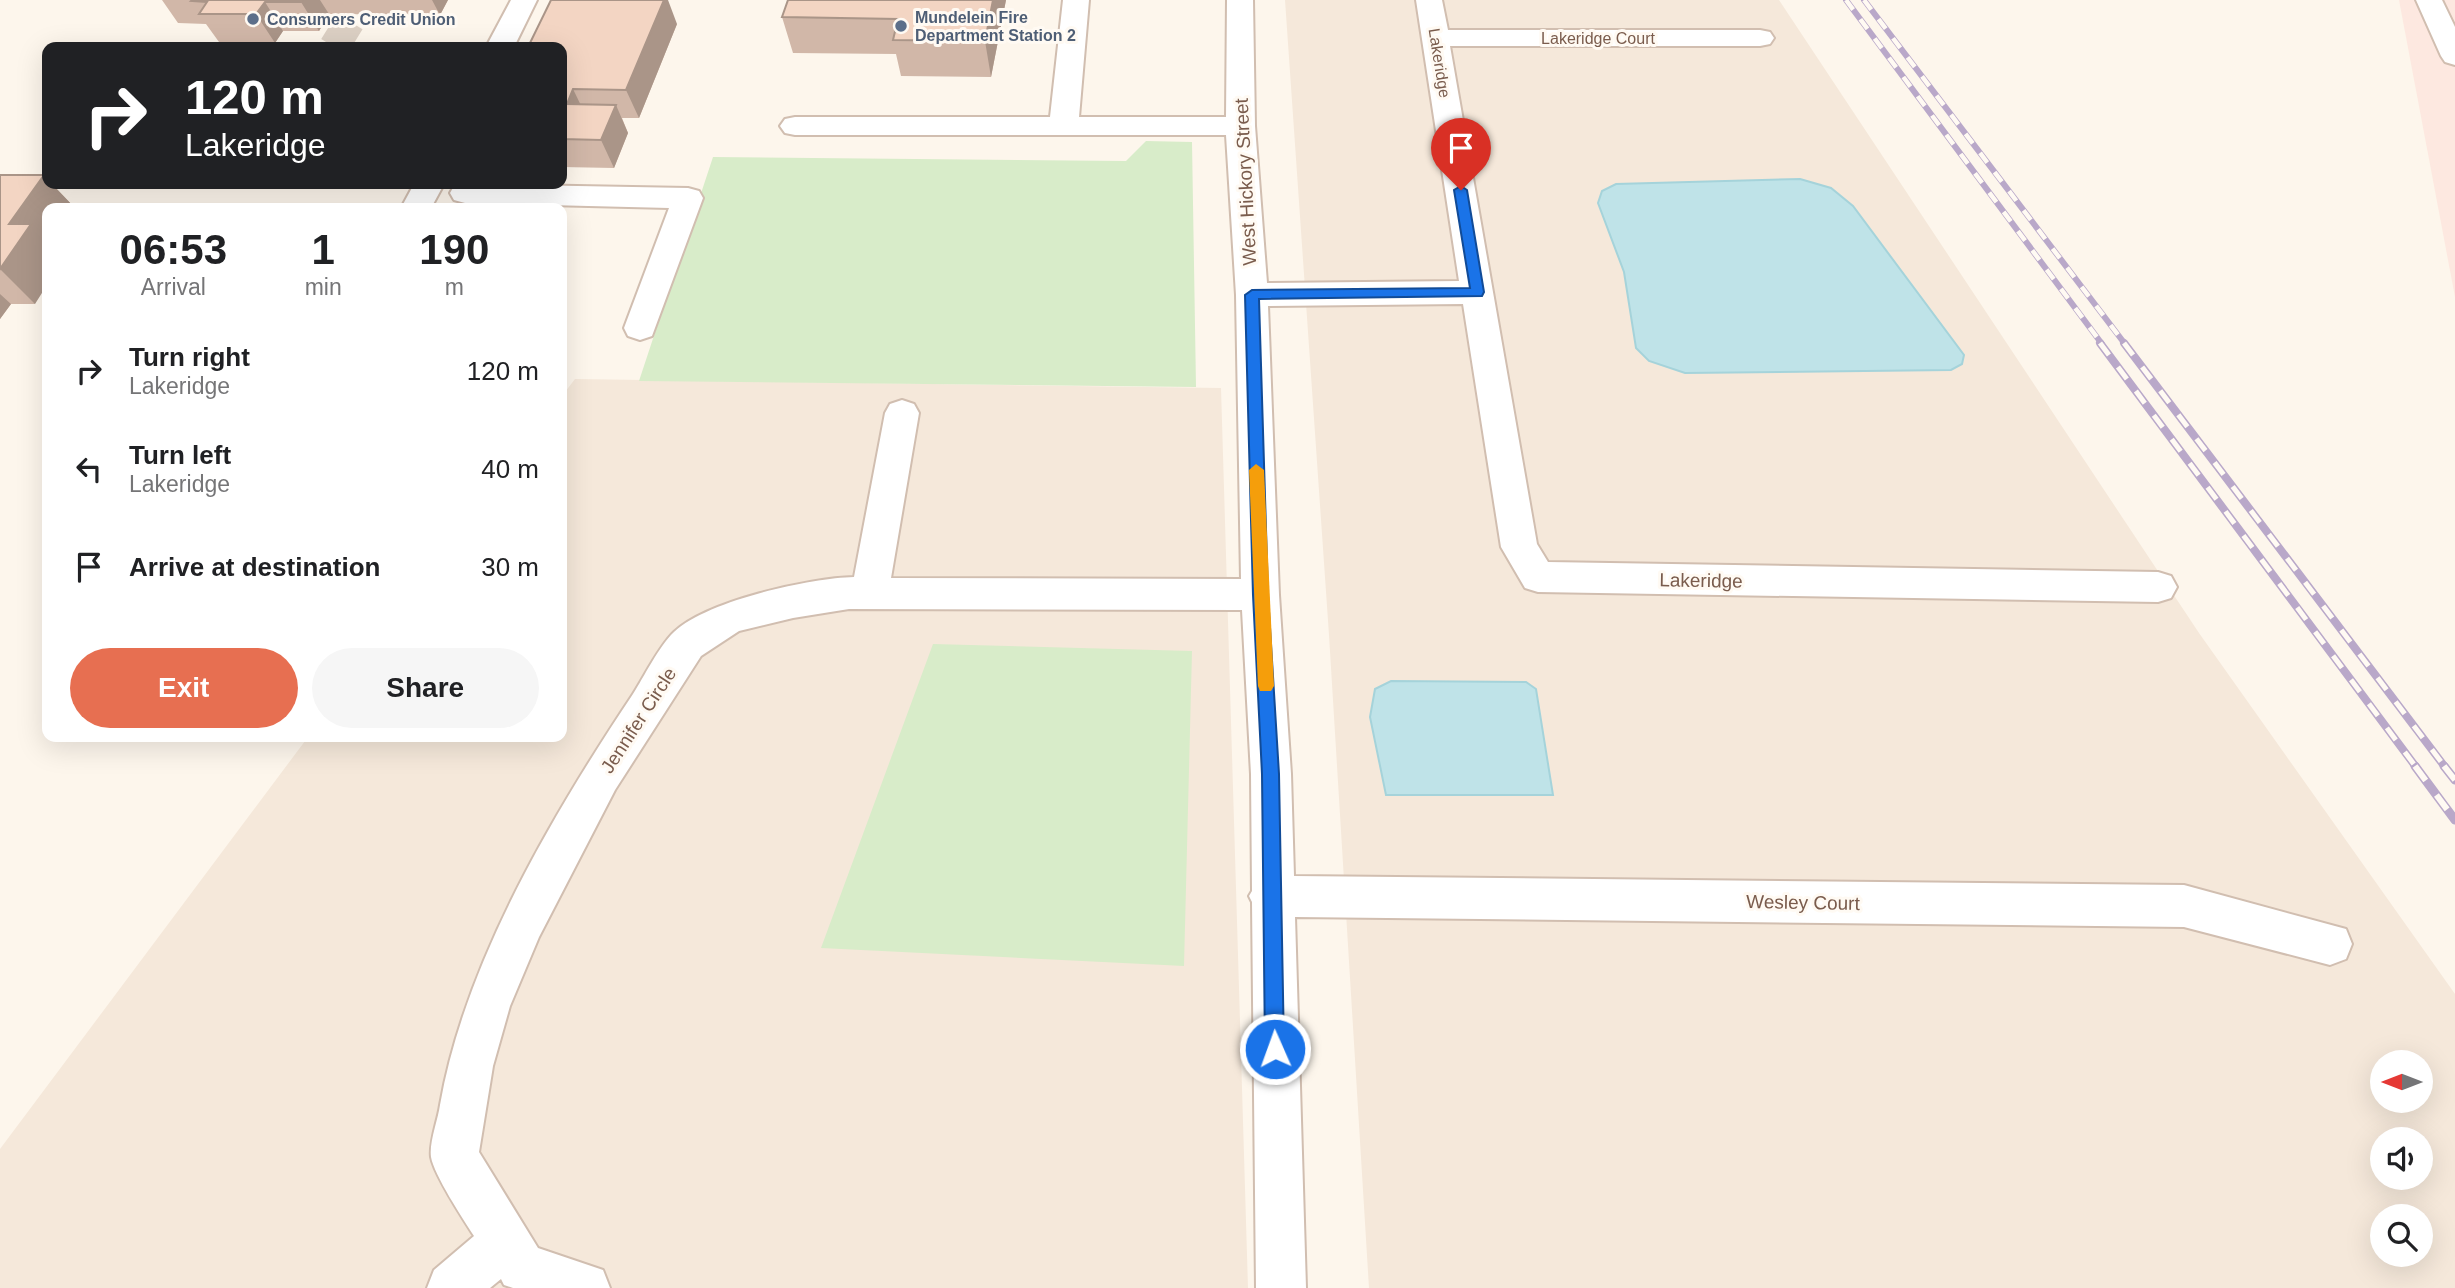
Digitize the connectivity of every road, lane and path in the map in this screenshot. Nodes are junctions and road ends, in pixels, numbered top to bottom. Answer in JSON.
{"nodes":[{"id":1,"x":524,"y":0,"type":"edge"},
{"id":2,"x":1076,"y":0,"type":"edge"},
{"id":3,"x":1240,"y":0,"type":"edge"},
{"id":4,"x":1429,"y":0,"type":"edge"},
{"id":5,"x":2430,"y":0,"type":"edge"},
{"id":6,"x":1436,"y":38,"type":"junction"},
{"id":7,"x":1760,"y":38,"type":"dead end"},
{"id":8,"x":503,"y":42,"type":"edge"},
{"id":9,"x":2455,"y":56,"type":"edge"},
{"id":10,"x":795,"y":126,"type":"dead end"},
{"id":11,"x":1064,"y":126,"type":"junction"},
{"id":12,"x":1240,"y":126,"type":"junction"},
{"id":13,"x":464,"y":195,"type":"edge"},
{"id":14,"x":1477,"y":292,"type":"junction"},
{"id":15,"x":1252,"y":295,"type":"junction"},
{"id":16,"x":640,"y":328,"type":"dead end"},
{"id":17,"x":902,"y":413,"type":"dead end"},
{"id":18,"x":2158,"y":587,"type":"dead end"},
{"id":19,"x":870,"y":593,"type":"junction"},
{"id":20,"x":1260,"y":595,"type":"junction"},
{"id":21,"x":1271,"y":896,"type":"junction"},
{"id":22,"x":2330,"y":944,"type":"dead end"},
{"id":23,"x":505,"y":1242,"type":"junction"},
{"id":24,"x":452,"y":1288,"type":"edge"},
{"id":25,"x":585,"y":1288,"type":"edge"},
{"id":26,"x":1280,"y":1288,"type":"edge"}],
"edges":[{"from":1,"to":8,"type":"street"},
{"from":2,"to":11,"type":"street"},
{"from":3,"to":12,"type":"street","name":"West Hickory Street"},
{"from":4,"to":6,"type":"street","name":"Lakeridge"},
{"from":5,"to":9,"type":"street"},
{"from":6,"to":7,"type":"street","name":"Lakeridge Court"},
{"from":6,"to":14,"type":"street","name":"Lakeridge"},
{"from":10,"to":11,"type":"street"},
{"from":11,"to":12,"type":"street"},
{"from":12,"to":15,"type":"street","name":"West Hickory Street"},
{"from":13,"to":16,"type":"street"},
{"from":14,"to":15,"type":"street"},
{"from":14,"to":18,"type":"street","name":"Lakeridge"},
{"from":15,"to":20,"type":"street","name":"West Hickory Street"},
{"from":17,"to":19,"type":"street"},
{"from":19,"to":20,"type":"street","name":"Jennifer Circle"},
{"from":19,"to":23,"type":"street","name":"Jennifer Circle"},
{"from":20,"to":21,"type":"street","name":"West Hickory Street"},
{"from":21,"to":22,"type":"street","name":"Wesley Court"},
{"from":21,"to":26,"type":"street","name":"West Hickory Street"},
{"from":23,"to":24,"type":"street"},
{"from":23,"to":25,"type":"street","name":"Jennifer Circle"}]}
